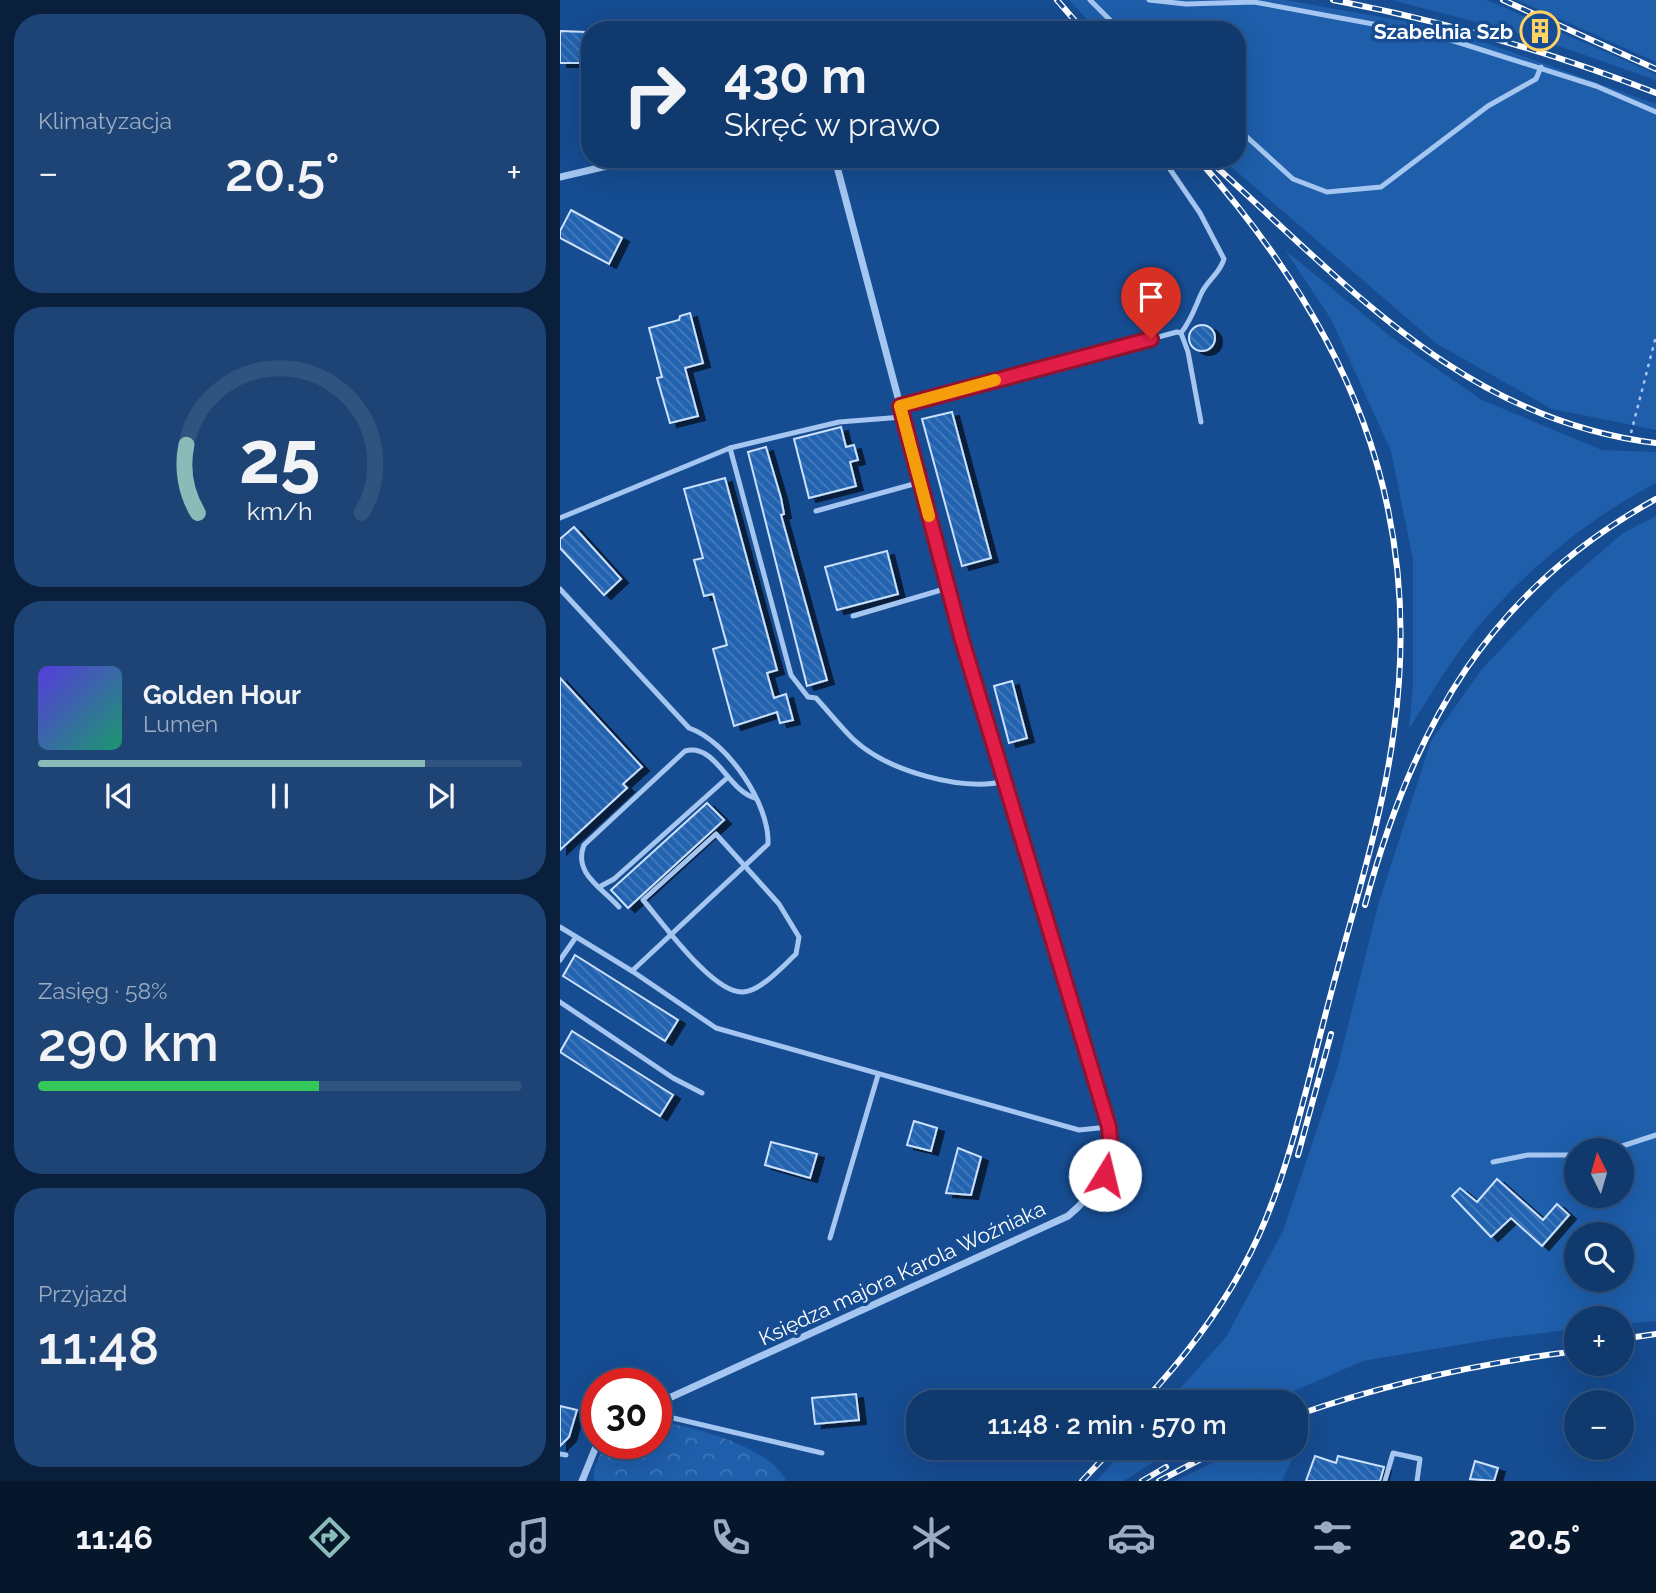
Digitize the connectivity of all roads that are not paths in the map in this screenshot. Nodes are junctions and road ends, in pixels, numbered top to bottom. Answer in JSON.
{"nodes":[{"id":1,"x":1090,"y":0,"type":"edge"},
{"id":2,"x":1149,"y":0,"type":"edge"},
{"id":3,"x":1111,"y":21,"type":"edge"},
{"id":4,"x":1541,"y":67,"type":"junction"},
{"id":5,"x":1656,"y":112,"type":"edge"},
{"id":6,"x":1246,"y":136,"type":"edge"},
{"id":7,"x":598,"y":168,"type":"edge"},
{"id":8,"x":837,"y":168,"type":"edge"},
{"id":9,"x":1169,"y":168,"type":"edge"},
{"id":10,"x":560,"y":177,"type":"edge"},
{"id":11,"x":1181,"y":333,"type":"junction"},
{"id":12,"x":900,"y":406,"type":"junction"},
{"id":13,"x":903,"y":417,"type":"junction"},
{"id":14,"x":1201,"y":422,"type":"dead end"},
{"id":15,"x":730,"y":448,"type":"junction"},
{"id":16,"x":920,"y":482,"type":"junction"},
{"id":17,"x":816,"y":511,"type":"dead end"},
{"id":18,"x":560,"y":519,"type":"edge"},
{"id":19,"x":948,"y":588,"type":"junction"},
{"id":20,"x":560,"y":589,"type":"edge"},
{"id":21,"x":853,"y":616,"type":"dead end"},
{"id":22,"x":727,"y":778,"type":"junction"},
{"id":23,"x":1007,"y":781,"type":"junction"},
{"id":24,"x":755,"y":798,"type":"junction"},
{"id":25,"x":746,"y":866,"type":"junction"},
{"id":26,"x":601,"y":886,"type":"junction"},
{"id":27,"x":619,"y":907,"type":"dead end"},
{"id":28,"x":560,"y":927,"type":"edge"},
{"id":29,"x":671,"y":933,"type":"junction"},
{"id":30,"x":576,"y":937,"type":"junction"},
{"id":31,"x":560,"y":960,"type":"edge"},
{"id":32,"x":632,"y":971,"type":"junction"},
{"id":33,"x":560,"y":1002,"type":"edge"},
{"id":34,"x":878,"y":1075,"type":"junction"},
{"id":35,"x":702,"y":1093,"type":"dead end"},
{"id":36,"x":1109,"y":1127,"type":"junction"},
{"id":37,"x":1656,"y":1135,"type":"edge"},
{"id":38,"x":1634,"y":1142,"type":"edge"},
{"id":39,"x":1564,"y":1155,"type":"edge"},
{"id":40,"x":1493,"y":1162,"type":"dead end"},
{"id":41,"x":830,"y":1238,"type":"dead end"},
{"id":42,"x":672,"y":1398,"type":"edge"},
{"id":43,"x":672,"y":1418,"type":"edge"},
{"id":44,"x":822,"y":1453,"type":"dead end"},
{"id":45,"x":591,"y":1459,"type":"edge"},
{"id":46,"x":582,"y":1481,"type":"edge"},
{"id":47,"x":1385,"y":1481,"type":"edge"},
{"id":48,"x":1417,"y":1481,"type":"edge"}],
"edges":[{"from":1,"to":3,"type":"lane"},
{"from":2,"to":4,"type":"lane"},
{"from":4,"to":5,"type":"lane"},
{"from":4,"to":6,"type":"lane"},
{"from":7,"to":10,"type":"street"},
{"from":8,"to":12,"type":"street","name":"Księdza majora Karola Woźniaka"},
{"from":9,"to":11,"type":"lane"},
{"from":11,"to":12,"type":"lane"},
{"from":11,"to":14,"type":"lane"},
{"from":12,"to":13,"type":"street","name":"Księdza majora Karola Woźniaka"},
{"from":13,"to":15,"type":"lane"},
{"from":13,"to":16,"type":"street","name":"Księdza majora Karola Woźniaka"},
{"from":15,"to":18,"type":"lane"},
{"from":15,"to":23,"type":"lane"},
{"from":16,"to":17,"type":"lane"},
{"from":16,"to":19,"type":"street","name":"Księdza majora Karola Woźniaka"},
{"from":19,"to":21,"type":"lane"},
{"from":19,"to":23,"type":"street","name":"Księdza majora Karola Woźniaka"},
{"from":20,"to":24,"type":"lane"},
{"from":22,"to":24,"type":"lane"},
{"from":22,"to":26,"type":"lane"},
{"from":22,"to":26,"type":"lane"},
{"from":23,"to":36,"type":"street","name":"Księdza majora Karola Woźniaka"},
{"from":24,"to":25,"type":"lane"},
{"from":25,"to":29,"type":"lane"},
{"from":25,"to":29,"type":"lane"},
{"from":25,"to":29,"type":"lane"},
{"from":26,"to":27,"type":"lane"},
{"from":28,"to":30,"type":"lane"},
{"from":29,"to":32,"type":"lane"},
{"from":30,"to":31,"type":"lane"},
{"from":30,"to":32,"type":"lane"},
{"from":32,"to":34,"type":"lane"},
{"from":33,"to":35,"type":"lane"},
{"from":34,"to":36,"type":"lane"},
{"from":34,"to":41,"type":"lane"},
{"from":36,"to":42,"type":"street","name":"Księdza majora Karola Woźniaka"},
{"from":37,"to":38,"type":"lane"},
{"from":39,"to":40,"type":"lane"},
{"from":43,"to":44,"type":"lane"},
{"from":45,"to":46,"type":"street"},
{"from":47,"to":48,"type":"lane"}]}
